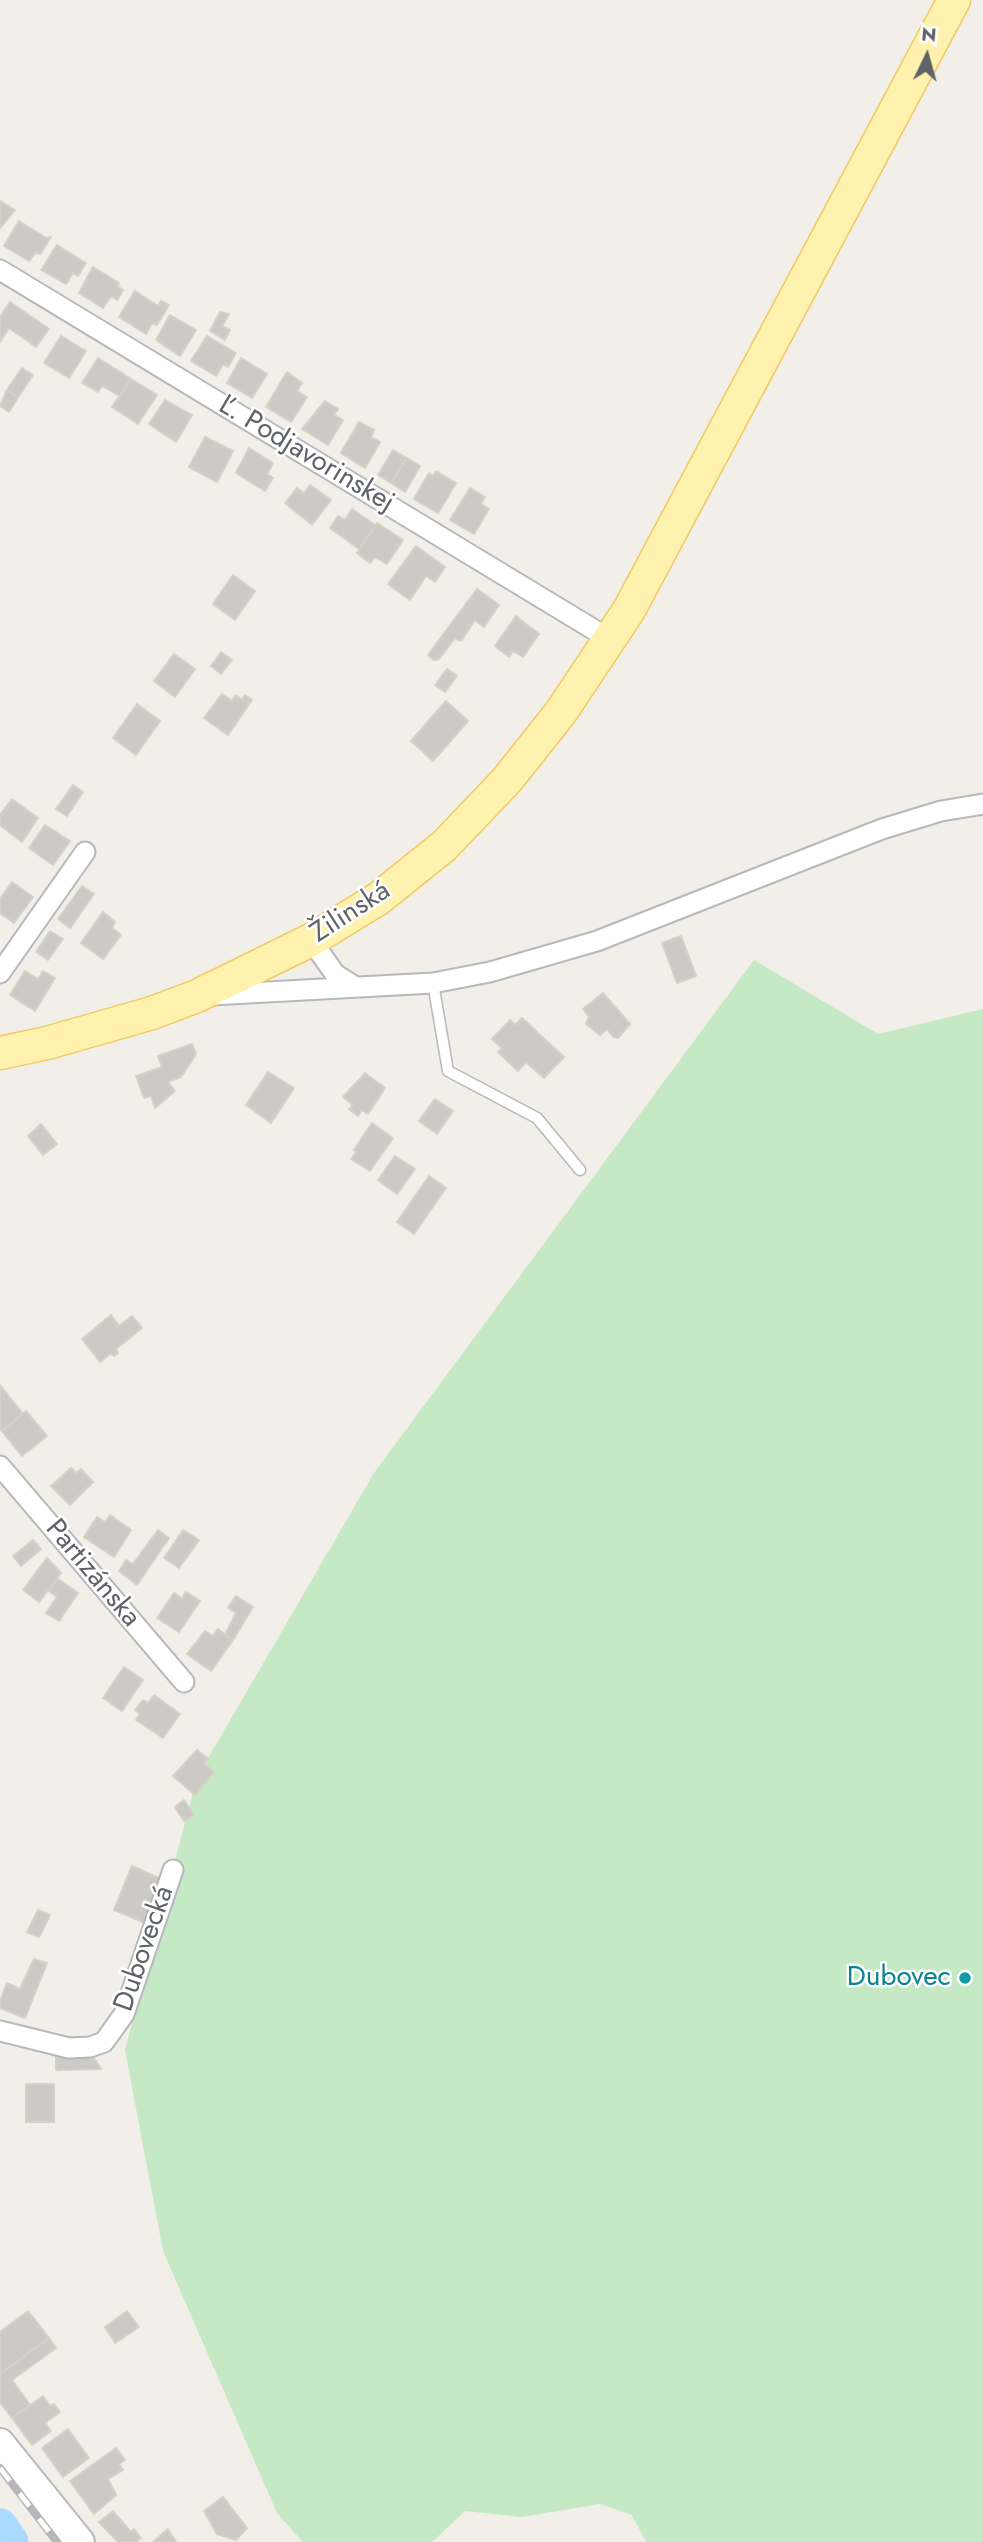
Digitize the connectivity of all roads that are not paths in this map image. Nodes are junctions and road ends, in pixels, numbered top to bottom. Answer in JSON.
{"nodes":[{"id":1,"x":954,"y":0,"type":"edge"},
{"id":2,"x":0,"y":270,"type":"edge"},
{"id":3,"x":611,"y":640,"type":"junction"},
{"id":4,"x":983,"y":804,"type":"edge"},
{"id":5,"x":85,"y":852,"type":"dead end"},
{"id":6,"x":311,"y":940,"type":"junction"},
{"id":7,"x":0,"y":973,"type":"edge"},
{"id":8,"x":433,"y":983,"type":"junction"},
{"id":9,"x":354,"y":986,"type":"junction"},
{"id":10,"x":197,"y":996,"type":"junction"},
{"id":11,"x":0,"y":1053,"type":"edge"},
{"id":12,"x":580,"y":1170,"type":"dead end"},
{"id":13,"x":0,"y":1466,"type":"edge"},
{"id":14,"x":184,"y":1682,"type":"dead end"},
{"id":15,"x":173,"y":1871,"type":"dead end"},
{"id":16,"x":0,"y":2031,"type":"edge"},
{"id":17,"x":0,"y":2444,"type":"edge"},
{"id":18,"x":80,"y":2542,"type":"edge"}],
"edges":[{"from":1,"to":3,"type":"main road","name":"Žilinská"},
{"from":2,"to":3,"type":"street","name":"Ľ. Podjavorinskej"},
{"from":3,"to":6,"type":"main road","name":"Žilinská"},
{"from":4,"to":8,"type":"street"},
{"from":5,"to":7,"type":"street"},
{"from":6,"to":9,"type":"street"},
{"from":6,"to":10,"type":"main road","name":"Žilinská"},
{"from":8,"to":9,"type":"street"},
{"from":8,"to":12,"type":"lane"},
{"from":9,"to":10,"type":"street"},
{"from":10,"to":11,"type":"main road","name":"Žilinská"},
{"from":13,"to":14,"type":"street","name":"Partizánska"},
{"from":15,"to":16,"type":"street","name":"Dubovecká"},
{"from":17,"to":18,"type":"main road"}]}
